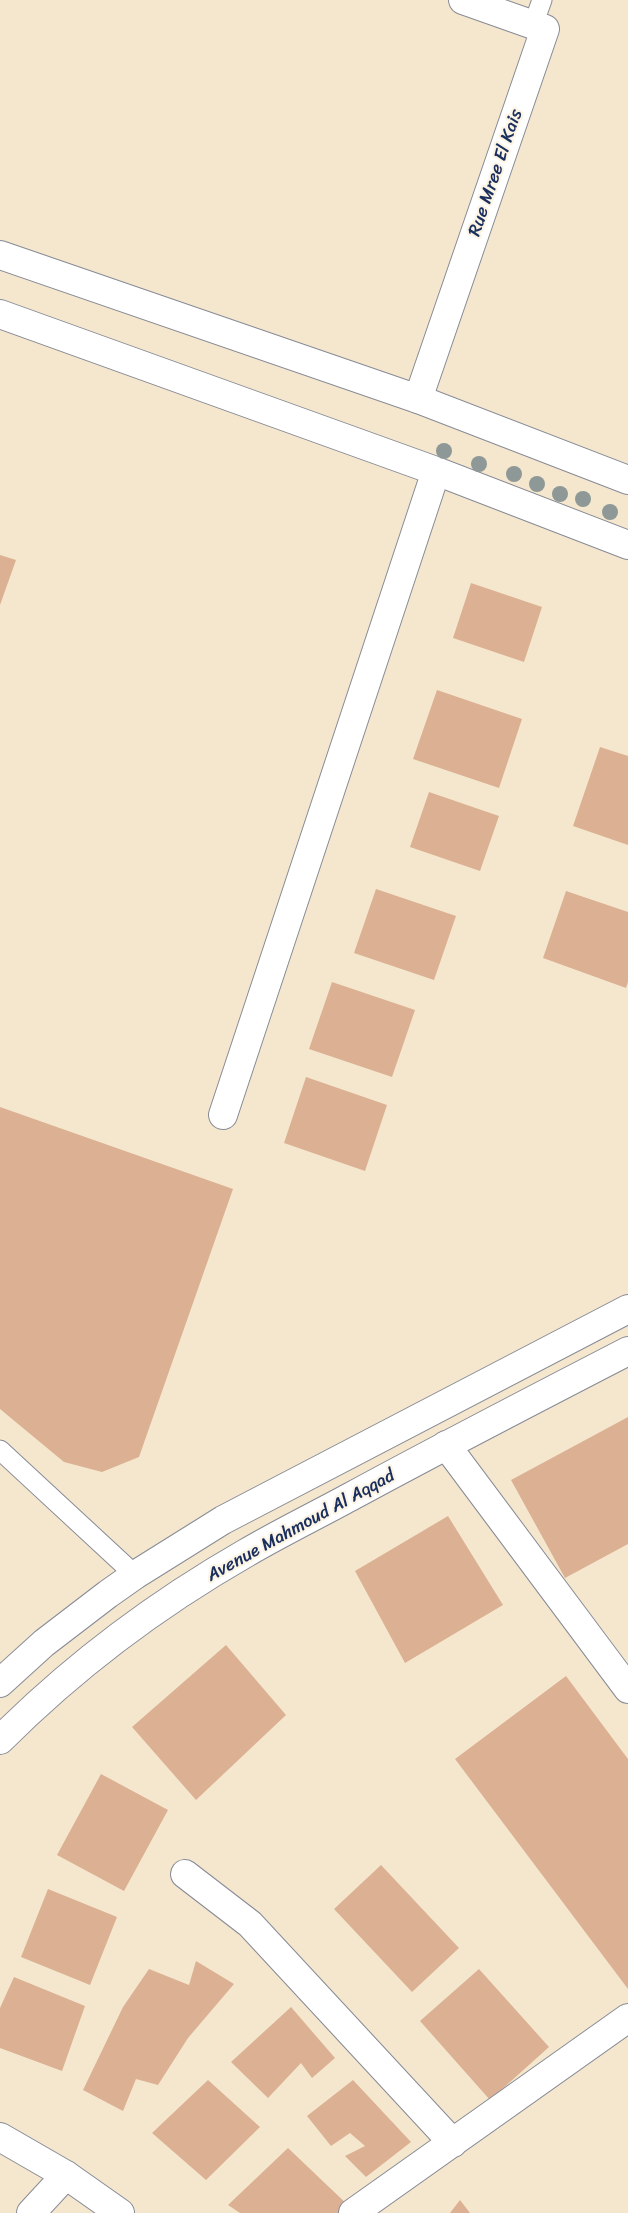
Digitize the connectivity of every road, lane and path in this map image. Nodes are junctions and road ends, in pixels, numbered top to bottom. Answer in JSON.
{"nodes":[{"id":1,"x":463,"y":0,"type":"edge"},
{"id":2,"x":537,"y":12,"type":"edge"},
{"id":3,"x":0,"y":255,"type":"edge"},
{"id":4,"x":0,"y":314,"type":"edge"},
{"id":5,"x":418,"y":399,"type":"junction"},
{"id":6,"x":436,"y":471,"type":"junction"},
{"id":7,"x":628,"y":480,"type":"edge"},
{"id":8,"x":628,"y":545,"type":"edge"},
{"id":9,"x":223,"y":1114,"type":"dead end"},
{"id":10,"x":628,"y":1309,"type":"edge"},
{"id":11,"x":628,"y":1351,"type":"edge"},
{"id":12,"x":446,"y":1445,"type":"junction"},
{"id":13,"x":0,"y":1450,"type":"edge"},
{"id":14,"x":135,"y":1575,"type":"junction"},
{"id":15,"x":0,"y":1683,"type":"edge"},
{"id":16,"x":628,"y":1689,"type":"edge"},
{"id":17,"x":0,"y":1740,"type":"edge"},
{"id":18,"x":185,"y":1874,"type":"dead end"},
{"id":19,"x":628,"y":2018,"type":"edge"},
{"id":20,"x":0,"y":2137,"type":"edge"},
{"id":21,"x":453,"y":2143,"type":"junction"},
{"id":22,"x":66,"y":2175,"type":"junction"},
{"id":23,"x":31,"y":2213,"type":"edge"},
{"id":24,"x":120,"y":2213,"type":"edge"},
{"id":25,"x":353,"y":2213,"type":"edge"}],
"edges":[{"from":1,"to":2,"type":"main road","name":"Rue Mree El Kais"},
{"from":2,"to":5,"type":"main road","name":"Rue Mree El Kais"},
{"from":3,"to":5,"type":"main road"},
{"from":4,"to":6,"type":"main road"},
{"from":5,"to":7,"type":"main road"},
{"from":6,"to":8,"type":"main road"},
{"from":6,"to":9,"type":"main road"},
{"from":10,"to":14,"type":"main road"},
{"from":11,"to":12,"type":"main road","name":"Avenue Mahmoud Al Aqqad"},
{"from":12,"to":16,"type":"main road"},
{"from":12,"to":17,"type":"main road","name":"Avenue Mahmoud Al Aqqad"},
{"from":13,"to":14,"type":"lane"},
{"from":14,"to":15,"type":"main road"},
{"from":18,"to":21,"type":"main road"},
{"from":19,"to":21,"type":"main road"},
{"from":20,"to":22,"type":"main road"},
{"from":21,"to":25,"type":"main road"},
{"from":22,"to":23,"type":"main road"},
{"from":22,"to":24,"type":"main road"}]}
